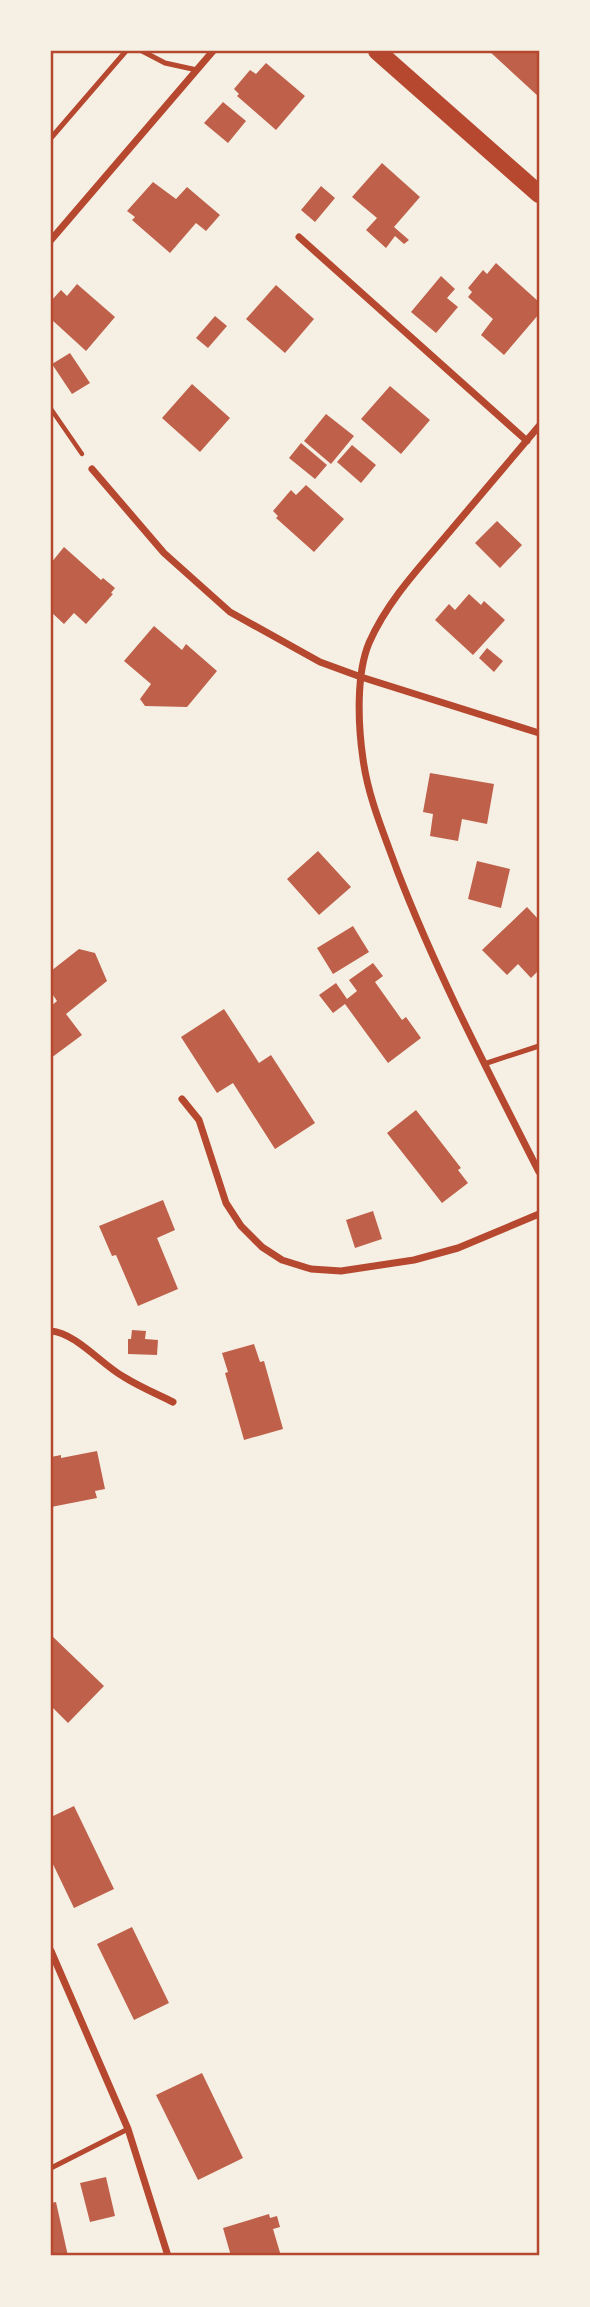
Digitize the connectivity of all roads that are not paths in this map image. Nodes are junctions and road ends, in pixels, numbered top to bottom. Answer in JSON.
{"nodes":[{"id":1,"x":126,"y":51,"type":"edge"},
{"id":2,"x":142,"y":51,"type":"edge"},
{"id":3,"x":212,"y":51,"type":"edge"},
{"id":4,"x":377,"y":51,"type":"edge"},
{"id":5,"x":197,"y":70,"type":"junction"},
{"id":6,"x":51,"y":138,"type":"edge"},
{"id":7,"x":539,"y":194,"type":"edge"},
{"id":8,"x":299,"y":237,"type":"dead end"},
{"id":9,"x":51,"y":240,"type":"edge"},
{"id":10,"x":539,"y":426,"type":"edge"},
{"id":11,"x":527,"y":441,"type":"junction"},
{"id":12,"x":92,"y":469,"type":"road end"},
{"id":13,"x":361,"y":677,"type":"junction"},
{"id":14,"x":539,"y":733,"type":"edge"},
{"id":15,"x":539,"y":1046,"type":"edge"},
{"id":16,"x":484,"y":1064,"type":"junction"},
{"id":17,"x":183,"y":1099,"type":"dead end"},
{"id":18,"x":539,"y":1172,"type":"edge"},
{"id":19,"x":539,"y":1214,"type":"edge"},
{"id":20,"x":51,"y":1331,"type":"edge"},
{"id":21,"x":173,"y":1402,"type":"dead end"},
{"id":22,"x":51,"y":1951,"type":"edge"},
{"id":23,"x":128,"y":2129,"type":"junction"},
{"id":24,"x":51,"y":2168,"type":"edge"},
{"id":25,"x":168,"y":2256,"type":"edge"}],
"edges":[{"from":1,"to":6,"type":"lane"},
{"from":2,"to":5,"type":"lane"},
{"from":3,"to":5,"type":"street"},
{"from":4,"to":7,"type":"main road"},
{"from":5,"to":9,"type":"street"},
{"from":8,"to":11,"type":"street"},
{"from":10,"to":11,"type":"street"},
{"from":11,"to":13,"type":"street"},
{"from":12,"to":13,"type":"street"},
{"from":13,"to":14,"type":"street"},
{"from":13,"to":16,"type":"street"},
{"from":15,"to":16,"type":"lane"},
{"from":16,"to":18,"type":"street"},
{"from":17,"to":19,"type":"street"},
{"from":20,"to":21,"type":"street"},
{"from":22,"to":23,"type":"street"},
{"from":23,"to":24,"type":"lane"},
{"from":23,"to":25,"type":"street"}]}
